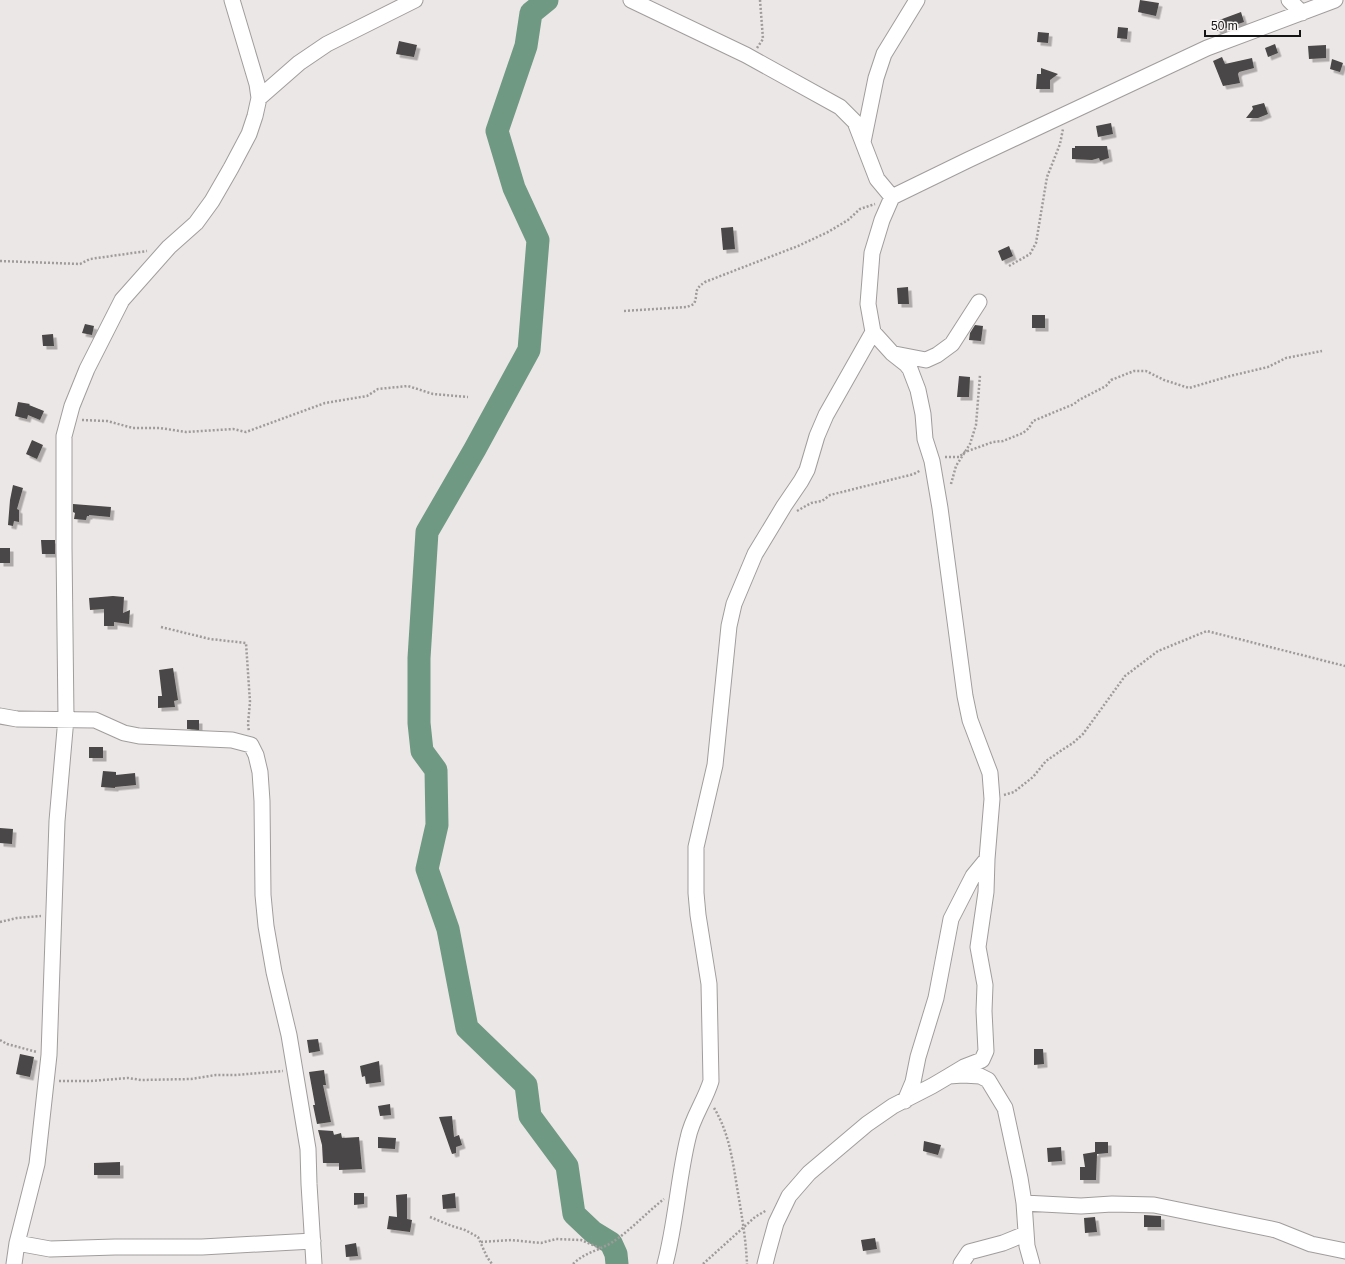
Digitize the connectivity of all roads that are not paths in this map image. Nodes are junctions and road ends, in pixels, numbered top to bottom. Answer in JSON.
{"nodes":[{"id":1,"x":232,"y":0,"type":"edge"},
{"id":2,"x":415,"y":0,"type":"edge"},
{"id":3,"x":631,"y":0,"type":"edge"},
{"id":4,"x":917,"y":0,"type":"edge"},
{"id":5,"x":1290,"y":0,"type":"edge"},
{"id":6,"x":1336,"y":0,"type":"edge"},
{"id":7,"x":1302,"y":13,"type":"junction"},
{"id":8,"x":259,"y":98,"type":"junction"},
{"id":9,"x":863,"y":142,"type":"junction"},
{"id":10,"x":892,"y":197,"type":"junction"},
{"id":11,"x":979,"y":302,"type":"dead end"},
{"id":12,"x":873,"y":332,"type":"junction"},
{"id":13,"x":892,"y":353,"type":"junction"},
{"id":14,"x":0,"y":716,"type":"edge"},
{"id":15,"x":66,"y":718,"type":"junction"},
{"id":16,"x":987,"y":859,"type":"junction"},
{"id":17,"x":949,"y":1076,"type":"junction"},
{"id":18,"x":905,"y":1101,"type":"junction"},
{"id":19,"x":1024,"y":1203,"type":"junction"},
{"id":20,"x":1025,"y":1234,"type":"junction"},
{"id":21,"x":313,"y":1241,"type":"junction"},
{"id":22,"x":17,"y":1243,"type":"junction"},
{"id":23,"x":1345,"y":1251,"type":"edge"},
{"id":24,"x":14,"y":1264,"type":"edge"},
{"id":25,"x":314,"y":1264,"type":"edge"},
{"id":26,"x":665,"y":1264,"type":"edge"},
{"id":27,"x":765,"y":1264,"type":"edge"},
{"id":28,"x":961,"y":1264,"type":"edge"},
{"id":29,"x":1032,"y":1264,"type":"edge"}],
"edges":[{"from":1,"to":8,"type":"street"},
{"from":2,"to":8,"type":"street"},
{"from":3,"to":9,"type":"street"},
{"from":4,"to":9,"type":"street"},
{"from":5,"to":7,"type":"street"},
{"from":6,"to":7,"type":"street"},
{"from":7,"to":10,"type":"street"},
{"from":8,"to":15,"type":"street"},
{"from":9,"to":10,"type":"street"},
{"from":10,"to":12,"type":"street"},
{"from":11,"to":13,"type":"street"},
{"from":12,"to":13,"type":"street"},
{"from":12,"to":26,"type":"street"},
{"from":13,"to":16,"type":"street"},
{"from":14,"to":15,"type":"street"},
{"from":15,"to":21,"type":"street"},
{"from":15,"to":22,"type":"street"},
{"from":16,"to":17,"type":"street"},
{"from":16,"to":18,"type":"street"},
{"from":17,"to":18,"type":"street"},
{"from":17,"to":19,"type":"street"},
{"from":18,"to":27,"type":"street"},
{"from":19,"to":20,"type":"street"},
{"from":19,"to":23,"type":"street"},
{"from":20,"to":28,"type":"street"},
{"from":20,"to":29,"type":"street"},
{"from":21,"to":22,"type":"street"},
{"from":21,"to":25,"type":"street"},
{"from":22,"to":24,"type":"street"}]}
